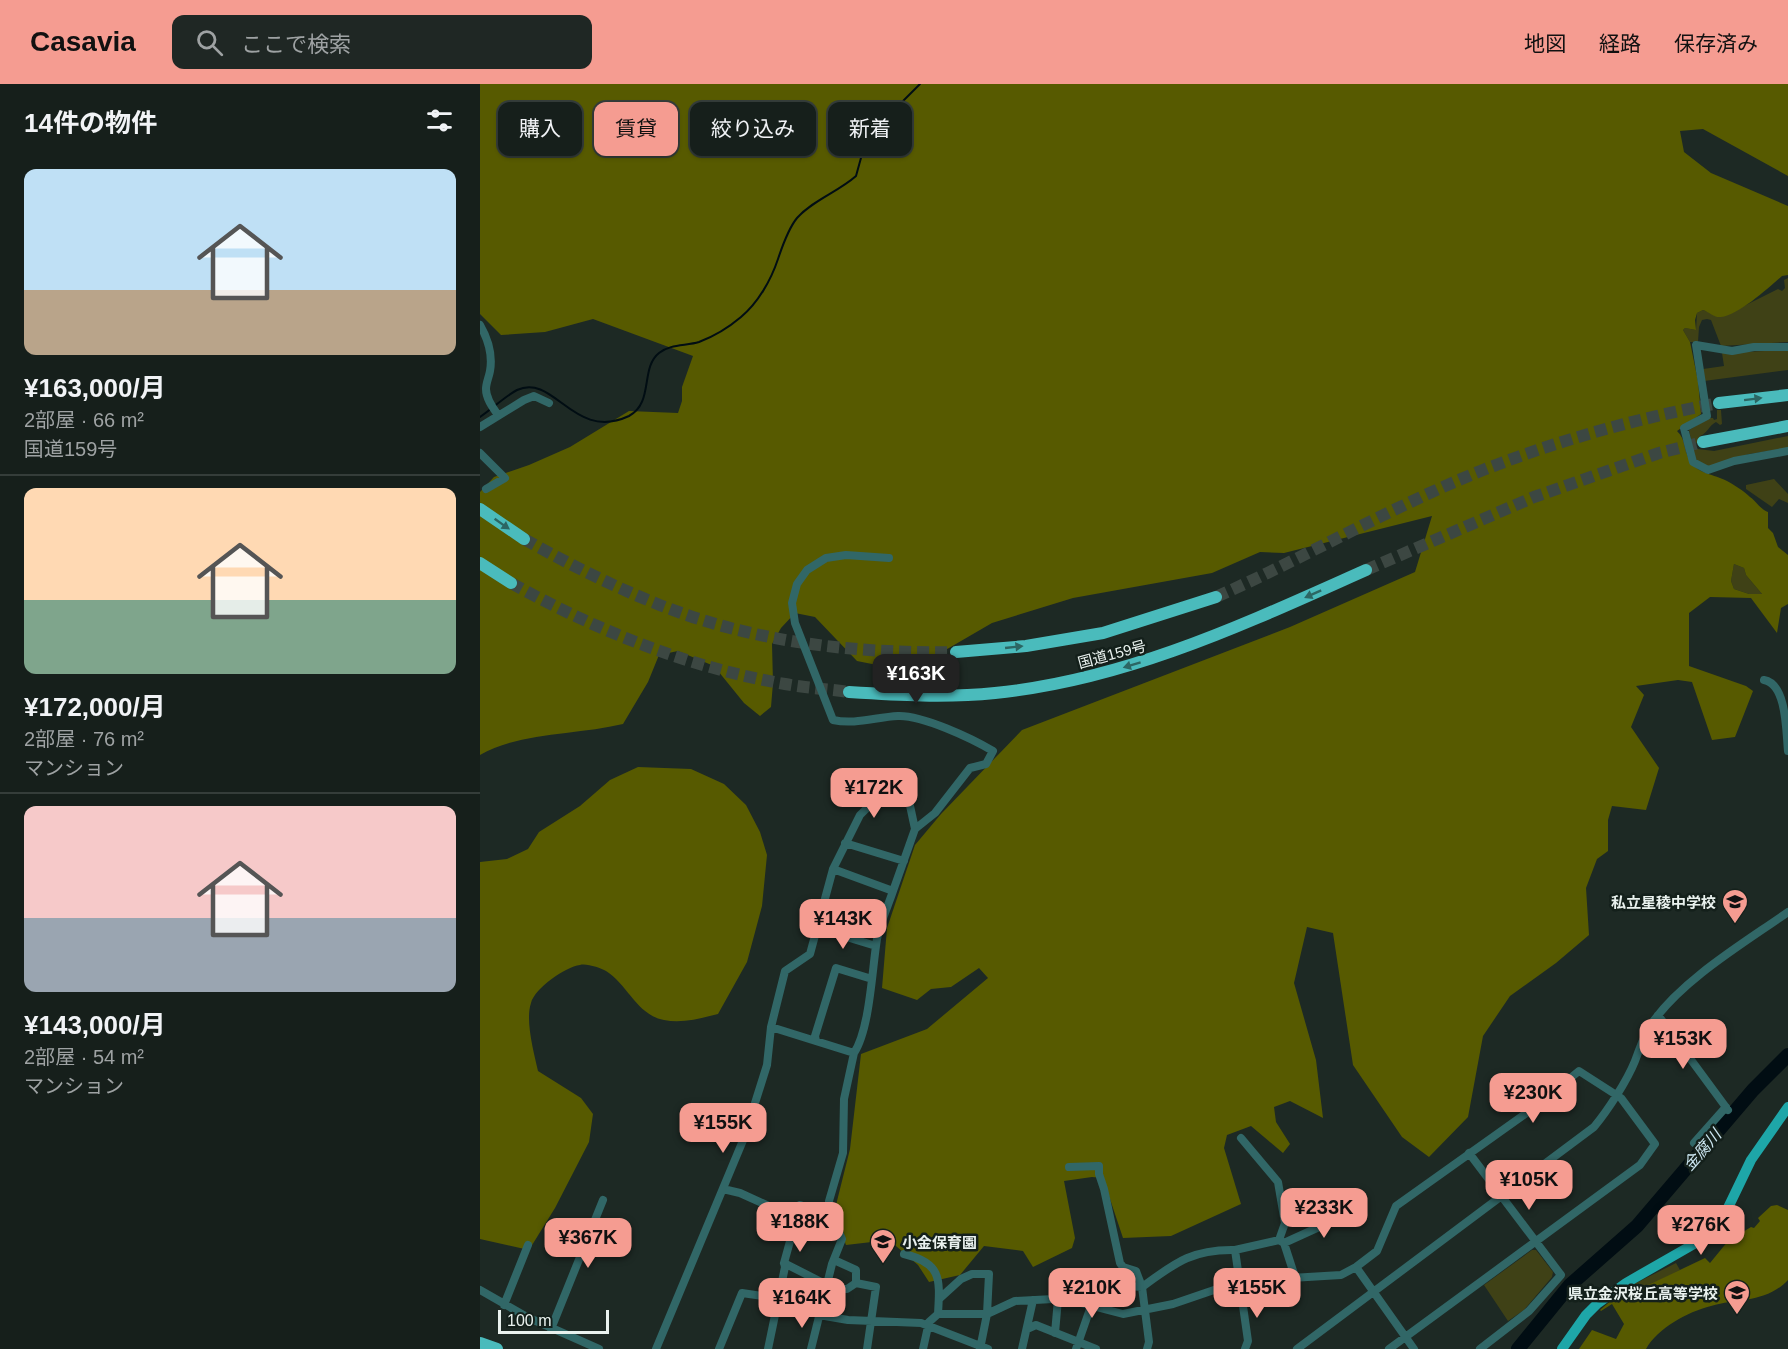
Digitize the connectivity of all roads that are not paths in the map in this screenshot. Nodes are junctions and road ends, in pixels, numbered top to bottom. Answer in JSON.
{"nodes":[{"id":1,"x":480,"y":325,"type":"edge"},
{"id":2,"x":1788,"y":347,"type":"edge"},
{"id":3,"x":1788,"y":395,"type":"edge"},
{"id":4,"x":549,"y":403,"type":"dead end"},
{"id":5,"x":1719,"y":403,"type":"tunnel mouth"},
{"id":6,"x":497,"y":413,"type":"junction"},
{"id":7,"x":480,"y":427,"type":"edge"},
{"id":8,"x":1788,"y":428,"type":"edge"},
{"id":9,"x":1703,"y":441,"type":"tunnel mouth"},
{"id":10,"x":1788,"y":451,"type":"edge"},
{"id":11,"x":480,"y":453,"type":"edge"},
{"id":12,"x":486,"y":489,"type":"dead end"},
{"id":13,"x":480,"y":509,"type":"edge"},
{"id":14,"x":524,"y":539,"type":"tunnel mouth"},
{"id":15,"x":889,"y":558,"type":"dead end"},
{"id":16,"x":480,"y":563,"type":"edge"},
{"id":17,"x":1366,"y":570,"type":"tunnel mouth"},
{"id":18,"x":511,"y":583,"type":"tunnel mouth"},
{"id":19,"x":1216,"y":597,"type":"tunnel mouth"},
{"id":20,"x":956,"y":652,"type":"tunnel mouth"},
{"id":21,"x":1764,"y":680,"type":"dead end"},
{"id":22,"x":849,"y":692,"type":"tunnel mouth"},
{"id":23,"x":1788,"y":751,"type":"edge"},
{"id":24,"x":915,"y":829,"type":"junction"},
{"id":25,"x":845,"y":843,"type":"junction"},
{"id":26,"x":904,"y":861,"type":"junction"},
{"id":27,"x":833,"y":869,"type":"junction"},
{"id":28,"x":893,"y":891,"type":"junction"},
{"id":29,"x":1788,"y":912,"type":"edge"},
{"id":30,"x":817,"y":928,"type":"junction"},
{"id":31,"x":876,"y":946,"type":"junction"},
{"id":32,"x":872,"y":979,"type":"junction"},
{"id":33,"x":1658,"y":1015,"type":"junction"},
{"id":34,"x":771,"y":1027,"type":"junction"},
{"id":35,"x":816,"y":1041,"type":"junction"},
{"id":36,"x":854,"y":1053,"type":"junction"},
{"id":37,"x":1616,"y":1094,"type":"junction"},
{"id":38,"x":1788,"y":1107,"type":"edge"},
{"id":39,"x":1241,"y":1138,"type":"dead end"},
{"id":40,"x":1694,"y":1143,"type":"dead end"},
{"id":41,"x":1469,"y":1153,"type":"junction"},
{"id":42,"x":1069,"y":1167,"type":"dead end"},
{"id":43,"x":723,"y":1189,"type":"junction"},
{"id":44,"x":1501,"y":1197,"type":"junction"},
{"id":45,"x":603,"y":1200,"type":"dead end"},
{"id":46,"x":1352,"y":1212,"type":"dead end"},
{"id":47,"x":831,"y":1215,"type":"junction"},
{"id":48,"x":796,"y":1218,"type":"junction"},
{"id":49,"x":832,"y":1226,"type":"junction"},
{"id":50,"x":1282,"y":1241,"type":"junction"},
{"id":51,"x":1536,"y":1242,"type":"junction"},
{"id":52,"x":528,"y":1245,"type":"dead end"},
{"id":53,"x":1235,"y":1250,"type":"junction"},
{"id":54,"x":904,"y":1254,"type":"dead end"},
{"id":55,"x":834,"y":1260,"type":"junction"},
{"id":56,"x":784,"y":1263,"type":"junction"},
{"id":57,"x":1356,"y":1267,"type":"junction"},
{"id":58,"x":1294,"y":1277,"type":"junction"},
{"id":59,"x":856,"y":1282,"type":"junction"},
{"id":60,"x":1239,"y":1285,"type":"junction"},
{"id":61,"x":827,"y":1286,"type":"junction"},
{"id":62,"x":1142,"y":1287,"type":"junction"},
{"id":63,"x":480,"y":1290,"type":"edge"},
{"id":64,"x":1373,"y":1292,"type":"junction"},
{"id":65,"x":779,"y":1298,"type":"junction"},
{"id":66,"x":939,"y":1299,"type":"junction"},
{"id":67,"x":1058,"y":1299,"type":"junction"},
{"id":68,"x":1033,"y":1300,"type":"junction"},
{"id":69,"x":504,"y":1305,"type":"junction"},
{"id":70,"x":1091,"y":1306,"type":"junction"},
{"id":71,"x":1145,"y":1310,"type":"junction"},
{"id":72,"x":938,"y":1314,"type":"junction"},
{"id":73,"x":987,"y":1314,"type":"junction"},
{"id":74,"x":819,"y":1315,"type":"junction"},
{"id":75,"x":872,"y":1320,"type":"junction"},
{"id":76,"x":928,"y":1326,"type":"junction"},
{"id":77,"x":551,"y":1329,"type":"junction"},
{"id":78,"x":1027,"y":1329,"type":"junction"},
{"id":79,"x":1055,"y":1333,"type":"junction"},
{"id":80,"x":1405,"y":1337,"type":"junction"},
{"id":81,"x":480,"y":1343,"type":"edge"},
{"id":82,"x":1077,"y":1346,"type":"edge"},
{"id":83,"x":983,"y":1348,"type":"edge"},
{"id":84,"x":497,"y":1349,"type":"edge"},
{"id":85,"x":599,"y":1349,"type":"edge"},
{"id":86,"x":656,"y":1349,"type":"edge"},
{"id":87,"x":719,"y":1349,"type":"edge"},
{"id":88,"x":768,"y":1349,"type":"edge"},
{"id":89,"x":811,"y":1349,"type":"edge"},
{"id":90,"x":867,"y":1349,"type":"edge"},
{"id":91,"x":923,"y":1349,"type":"edge"},
{"id":92,"x":1022,"y":1349,"type":"edge"},
{"id":93,"x":1096,"y":1349,"type":"edge"},
{"id":94,"x":1147,"y":1349,"type":"edge"},
{"id":95,"x":1245,"y":1349,"type":"edge"},
{"id":96,"x":1297,"y":1349,"type":"edge"},
{"id":97,"x":1389,"y":1349,"type":"edge"},
{"id":98,"x":1414,"y":1349,"type":"edge"},
{"id":99,"x":1480,"y":1349,"type":"edge"},
{"id":100,"x":1562,"y":1349,"type":"edge"}],
"edges":[{"from":1,"to":6,"type":"street"},
{"from":2,"to":10,"type":"street"},
{"from":5,"to":3,"type":"highway","one_way":true},
{"from":4,"to":6,"type":"street"},
{"from":6,"to":7,"type":"street"},
{"from":8,"to":9,"type":"highway"},
{"from":11,"to":12,"type":"street"},
{"from":13,"to":14,"type":"highway","one_way":true},
{"from":15,"to":24,"type":"street"},
{"from":16,"to":18,"type":"highway"},
{"from":17,"to":22,"type":"highway","name":"国道159号","one_way":true},
{"from":20,"to":19,"type":"highway","name":"国道159号","one_way":true},
{"from":21,"to":23,"type":"street"},
{"from":24,"to":25,"type":"street"},
{"from":24,"to":26,"type":"street"},
{"from":25,"to":26,"type":"street"},
{"from":25,"to":27,"type":"street"},
{"from":26,"to":28,"type":"street"},
{"from":27,"to":28,"type":"street"},
{"from":27,"to":30,"type":"street"},
{"from":28,"to":31,"type":"street"},
{"from":29,"to":33,"type":"street"},
{"from":30,"to":31,"type":"street"},
{"from":30,"to":34,"type":"street"},
{"from":31,"to":32,"type":"street"},
{"from":32,"to":35,"type":"street"},
{"from":32,"to":36,"type":"street"},
{"from":33,"to":37,"type":"street"},
{"from":33,"to":40,"type":"street"},
{"from":34,"to":35,"type":"street"},
{"from":34,"to":43,"type":"street"},
{"from":35,"to":36,"type":"street"},
{"from":36,"to":47,"type":"street"},
{"from":37,"to":41,"type":"street"},
{"from":37,"to":44,"type":"street"},
{"from":37,"to":51,"type":"street"},
{"from":38,"to":100,"type":"main road"},
{"from":39,"to":50,"type":"street"},
{"from":41,"to":44,"type":"street"},
{"from":41,"to":57,"type":"street"},
{"from":42,"to":62,"type":"street"},
{"from":43,"to":48,"type":"street"},
{"from":43,"to":86,"type":"street"},
{"from":44,"to":51,"type":"street"},
{"from":44,"to":64,"type":"street"},
{"from":45,"to":77,"type":"street"},
{"from":46,"to":50,"type":"street"},
{"from":47,"to":48,"type":"street"},
{"from":47,"to":49,"type":"street"},
{"from":48,"to":49,"type":"street"},
{"from":48,"to":56,"type":"street"},
{"from":49,"to":55,"type":"street"},
{"from":50,"to":53,"type":"street"},
{"from":50,"to":58,"type":"street"},
{"from":51,"to":80,"type":"street"},
{"from":51,"to":99,"type":"street"},
{"from":52,"to":69,"type":"street"},
{"from":53,"to":60,"type":"street"},
{"from":53,"to":62,"type":"street"},
{"from":54,"to":66,"type":"street"},
{"from":55,"to":59,"type":"street"},
{"from":55,"to":61,"type":"street"},
{"from":56,"to":61,"type":"street"},
{"from":56,"to":65,"type":"street"},
{"from":57,"to":58,"type":"street"},
{"from":57,"to":64,"type":"street"},
{"from":58,"to":60,"type":"street"},
{"from":59,"to":61,"type":"street"},
{"from":59,"to":75,"type":"street"},
{"from":60,"to":71,"type":"street"},
{"from":60,"to":95,"type":"street"},
{"from":61,"to":74,"type":"street"},
{"from":62,"to":70,"type":"street"},
{"from":62,"to":71,"type":"street"},
{"from":63,"to":69,"type":"street"},
{"from":64,"to":80,"type":"street"},
{"from":64,"to":96,"type":"street"},
{"from":65,"to":74,"type":"street"},
{"from":65,"to":87,"type":"street"},
{"from":65,"to":88,"type":"street"},
{"from":66,"to":72,"type":"street"},
{"from":66,"to":73,"type":"street"},
{"from":67,"to":68,"type":"street"},
{"from":67,"to":70,"type":"street"},
{"from":67,"to":79,"type":"street"},
{"from":68,"to":73,"type":"street"},
{"from":68,"to":78,"type":"street"},
{"from":69,"to":77,"type":"street"},
{"from":70,"to":71,"type":"street"},
{"from":70,"to":82,"type":"street"},
{"from":71,"to":94,"type":"street"},
{"from":72,"to":73,"type":"street"},
{"from":72,"to":76,"type":"street"},
{"from":73,"to":83,"type":"street"},
{"from":74,"to":75,"type":"street"},
{"from":74,"to":89,"type":"street"},
{"from":75,"to":76,"type":"street"},
{"from":75,"to":90,"type":"street"},
{"from":76,"to":83,"type":"street"},
{"from":76,"to":91,"type":"street"},
{"from":77,"to":85,"type":"street"},
{"from":78,"to":79,"type":"street"},
{"from":78,"to":92,"type":"street"},
{"from":79,"to":82,"type":"street"},
{"from":80,"to":97,"type":"street"},
{"from":80,"to":98,"type":"street"},
{"from":81,"to":84,"type":"highway"},
{"from":82,"to":93,"type":"street"}]}
